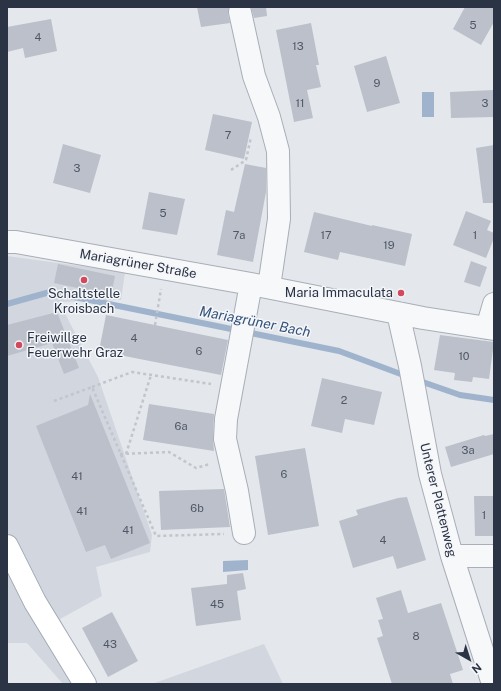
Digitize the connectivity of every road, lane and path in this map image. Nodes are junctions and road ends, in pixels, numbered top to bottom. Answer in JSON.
{"nodes":[{"id":1,"x":240,"y":12,"type":"dead end"},
{"id":2,"x":252,"y":133,"type":"dead end"},
{"id":3,"x":231,"y":170,"type":"dead end"},
{"id":4,"x":7,"y":242,"type":"edge"},
{"id":5,"x":162,"y":284,"type":"dead end"},
{"id":6,"x":260,"y":285,"type":"junction"},
{"id":7,"x":494,"y":304,"type":"edge"},
{"id":8,"x":398,"y":313,"type":"junction"},
{"id":9,"x":155,"y":325,"type":"dead end"},
{"id":10,"x":490,"y":329,"type":"edge"},
{"id":11,"x":151,"y":375,"type":"junction"},
{"id":12,"x":232,"y":386,"type":"junction"},
{"id":13,"x":92,"y":388,"type":"junction"},
{"id":14,"x":54,"y":401,"type":"dead end"},
{"id":15,"x":120,"y":454,"type":"junction"},
{"id":16,"x":126,"y":454,"type":"junction"},
{"id":17,"x":230,"y":458,"type":"junction"},
{"id":18,"x":244,"y":533,"type":"joint"},
{"id":19,"x":7,"y":546,"type":"edge"},
{"id":20,"x":452,"y":556,"type":"junction"},
{"id":21,"x":494,"y":556,"type":"edge"},
{"id":22,"x":85,"y":684,"type":"edge"},
{"id":23,"x":493,"y":684,"type":"edge"}],
"edges":[{"from":1,"to":6,"type":"street"},
{"from":2,"to":3,"type":"path"},
{"from":4,"to":6,"type":"street","name":"Mariagrüner Straße"},
{"from":5,"to":9,"type":"path"},
{"from":6,"to":8,"type":"street","name":"Mariagrüner Straße"},
{"from":6,"to":12,"type":"street"},
{"from":7,"to":10,"type":"street"},
{"from":8,"to":10,"type":"street","name":"Mariagrüner Straße"},
{"from":8,"to":20,"type":"street","name":"Unterer Plattenweg"},
{"from":11,"to":12,"type":"path"},
{"from":11,"to":13,"type":"path"},
{"from":11,"to":16,"type":"path"},
{"from":12,"to":17,"type":"street"},
{"from":13,"to":14,"type":"path"},
{"from":13,"to":15,"type":"path"},
{"from":15,"to":16,"type":"path"},
{"from":15,"to":18,"type":"path"},
{"from":16,"to":17,"type":"path"},
{"from":17,"to":18,"type":"street"},
{"from":19,"to":22,"type":"main road"},
{"from":20,"to":21,"type":"street"},
{"from":20,"to":23,"type":"street","name":"Unterer Plattenweg"}]}
